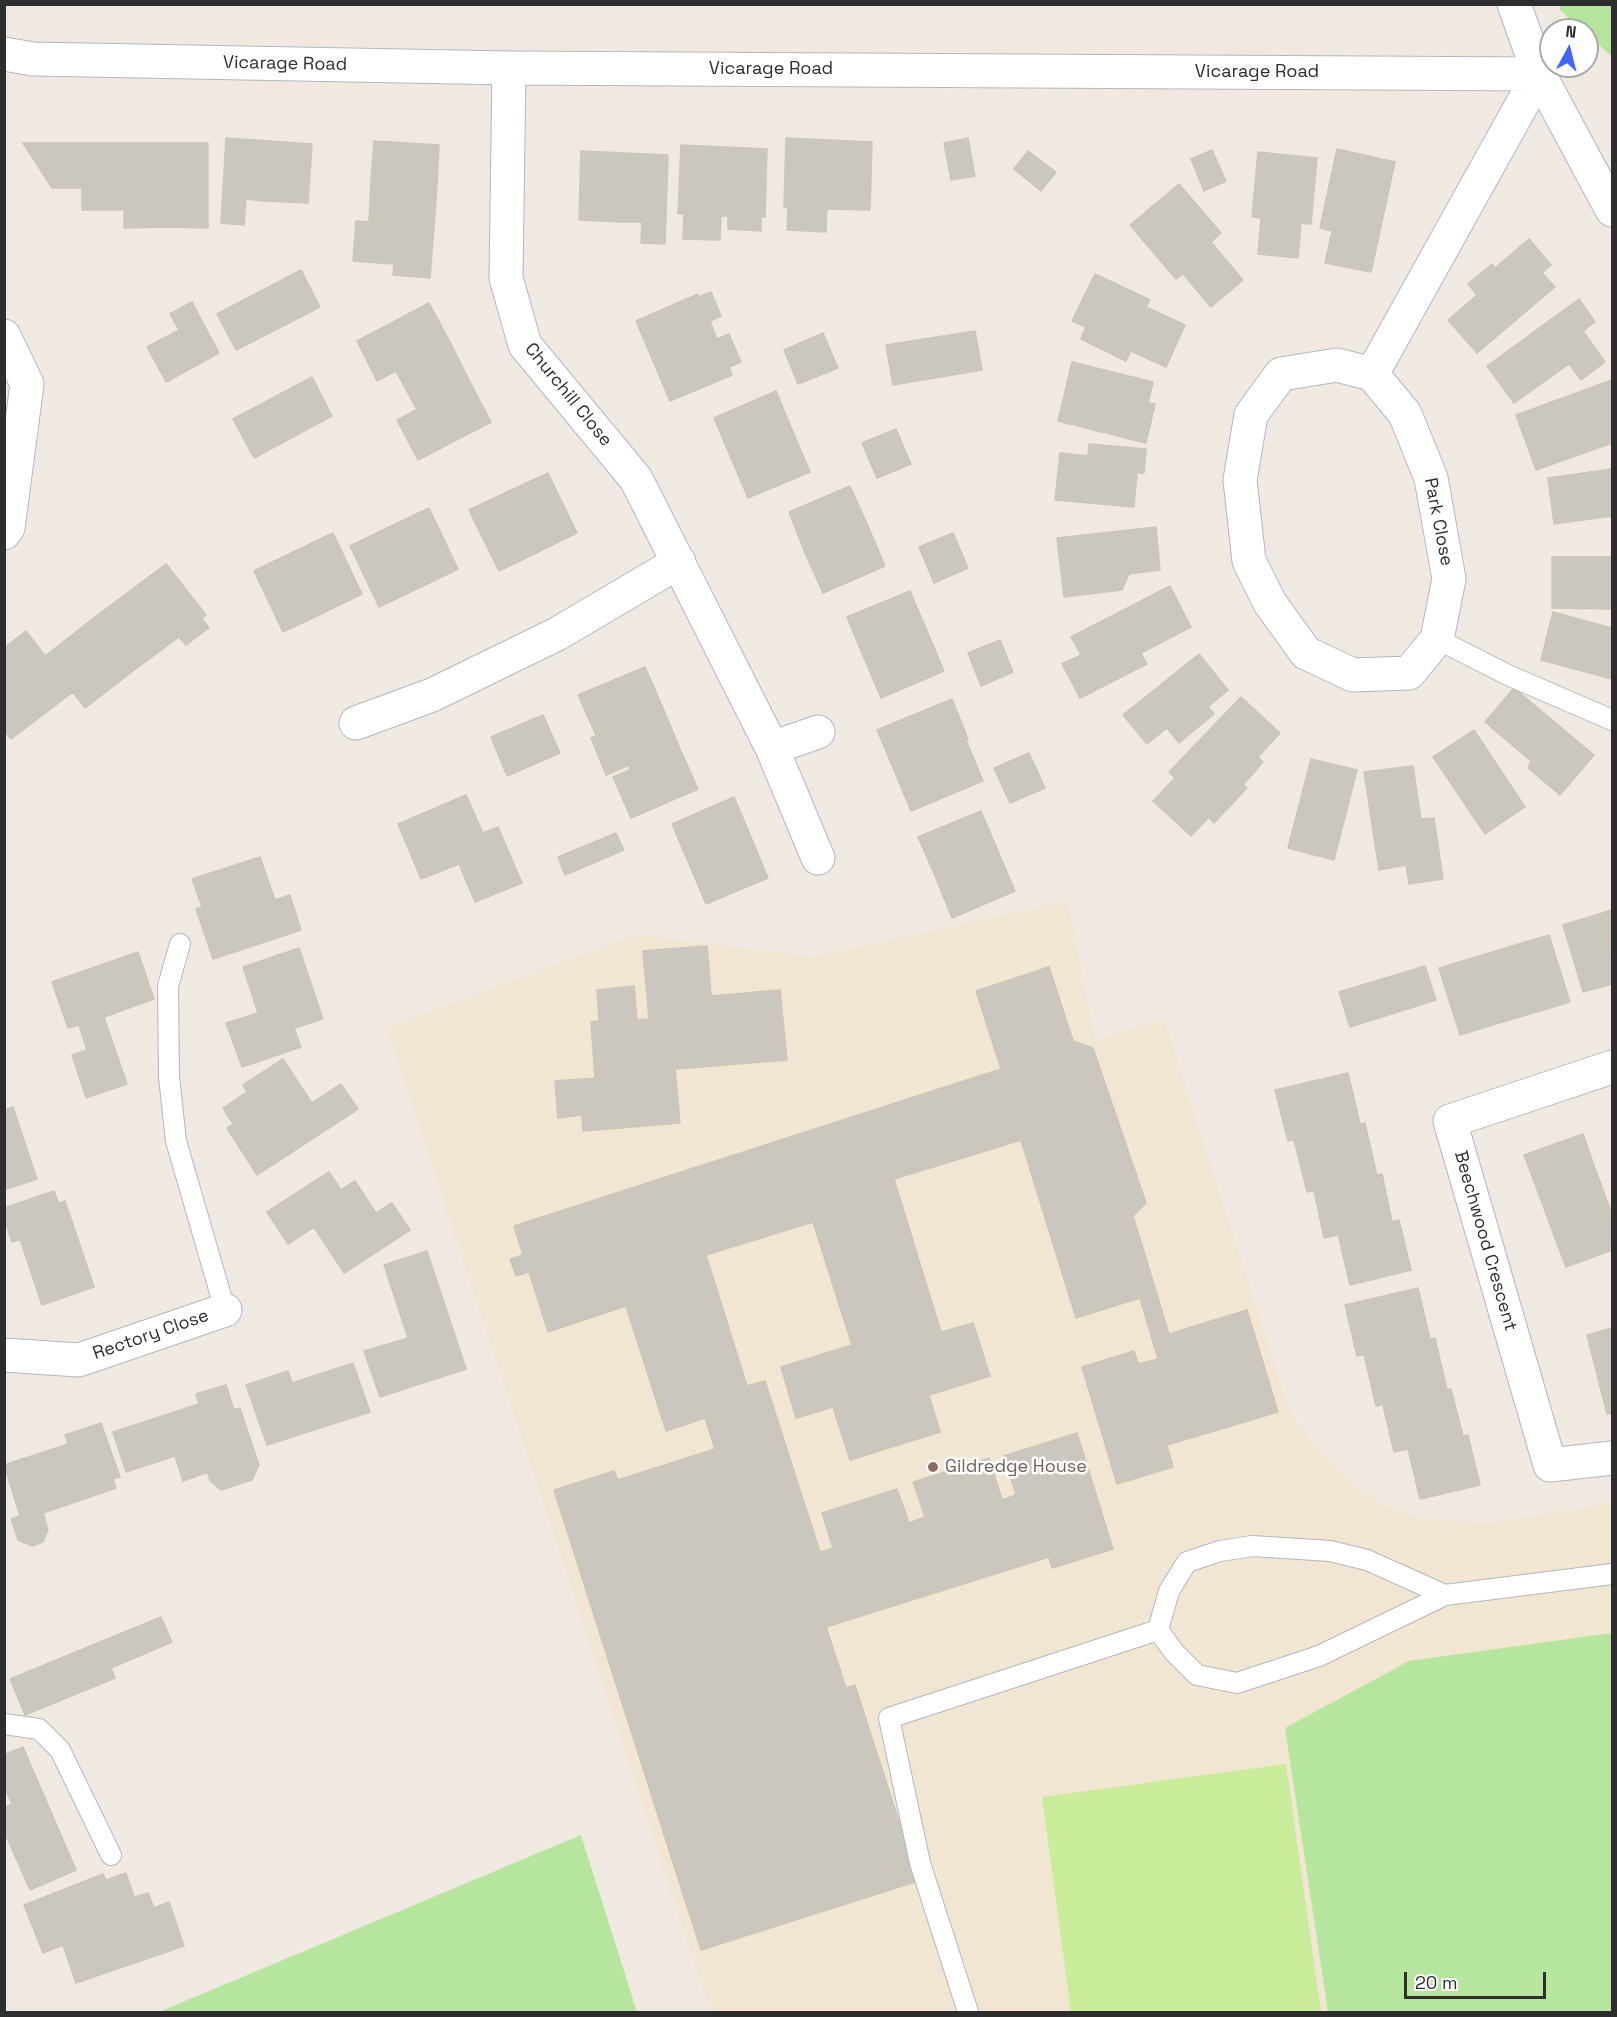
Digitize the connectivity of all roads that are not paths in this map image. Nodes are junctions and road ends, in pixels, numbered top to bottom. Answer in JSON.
{"nodes":[{"id":1,"x":1514,"y":4,"type":"edge"},
{"id":2,"x":4,"y":54,"type":"edge"},
{"id":3,"x":509,"y":68,"type":"junction"},
{"id":4,"x":1539,"y":74,"type":"junction"},
{"id":5,"x":1541,"y":78,"type":"edge"},
{"id":6,"x":1612,"y":210,"type":"edge"},
{"id":7,"x":4,"y":336,"type":"edge"},
{"id":8,"x":1372,"y":374,"type":"junction"},
{"id":9,"x":4,"y":533,"type":"edge"},
{"id":10,"x":678,"y":562,"type":"junction"},
{"id":11,"x":1437,"y":639,"type":"junction"},
{"id":12,"x":1612,"y":720,"type":"edge"},
{"id":13,"x":356,"y":723,"type":"dead end"},
{"id":14,"x":818,"y":732,"type":"dead end"},
{"id":15,"x":772,"y":747,"type":"junction"},
{"id":16,"x":818,"y":858,"type":"dead end"},
{"id":17,"x":180,"y":944,"type":"dead end"},
{"id":18,"x":1612,"y":1067,"type":"edge"},
{"id":19,"x":225,"y":1310,"type":"joint"},
{"id":20,"x":4,"y":1355,"type":"edge"},
{"id":21,"x":1612,"y":1458,"type":"edge"},
{"id":22,"x":1612,"y":1574,"type":"edge"},
{"id":23,"x":1445,"y":1595,"type":"junction"},
{"id":24,"x":1158,"y":1630,"type":"junction"},
{"id":25,"x":4,"y":1724,"type":"edge"},
{"id":26,"x":111,"y":1856,"type":"dead end"},
{"id":27,"x":968,"y":2013,"type":"edge"}],
"edges":[{"from":1,"to":4,"type":"street"},
{"from":2,"to":3,"type":"street","name":"Vicarage Road"},
{"from":3,"to":4,"type":"street","name":"Vicarage Road"},
{"from":3,"to":10,"type":"street","name":"Churchill Close"},
{"from":4,"to":8,"type":"street"},
{"from":5,"to":6,"type":"street"},
{"from":7,"to":9,"type":"street"},
{"from":8,"to":11,"type":"street","name":"Park Close"},
{"from":8,"to":11,"type":"street","name":"Park Close"},
{"from":10,"to":13,"type":"street"},
{"from":10,"to":15,"type":"street","name":"Churchill Close"},
{"from":11,"to":12,"type":"lane"},
{"from":14,"to":15,"type":"street"},
{"from":15,"to":16,"type":"street","name":"Churchill Close"},
{"from":17,"to":19,"type":"lane"},
{"from":18,"to":21,"type":"street","name":"Beechwood Crescent"},
{"from":19,"to":20,"type":"street","name":"Rectory Close"},
{"from":22,"to":23,"type":"lane"},
{"from":23,"to":24,"type":"lane"},
{"from":23,"to":24,"type":"lane"},
{"from":24,"to":27,"type":"lane"},
{"from":25,"to":26,"type":"lane"}]}
